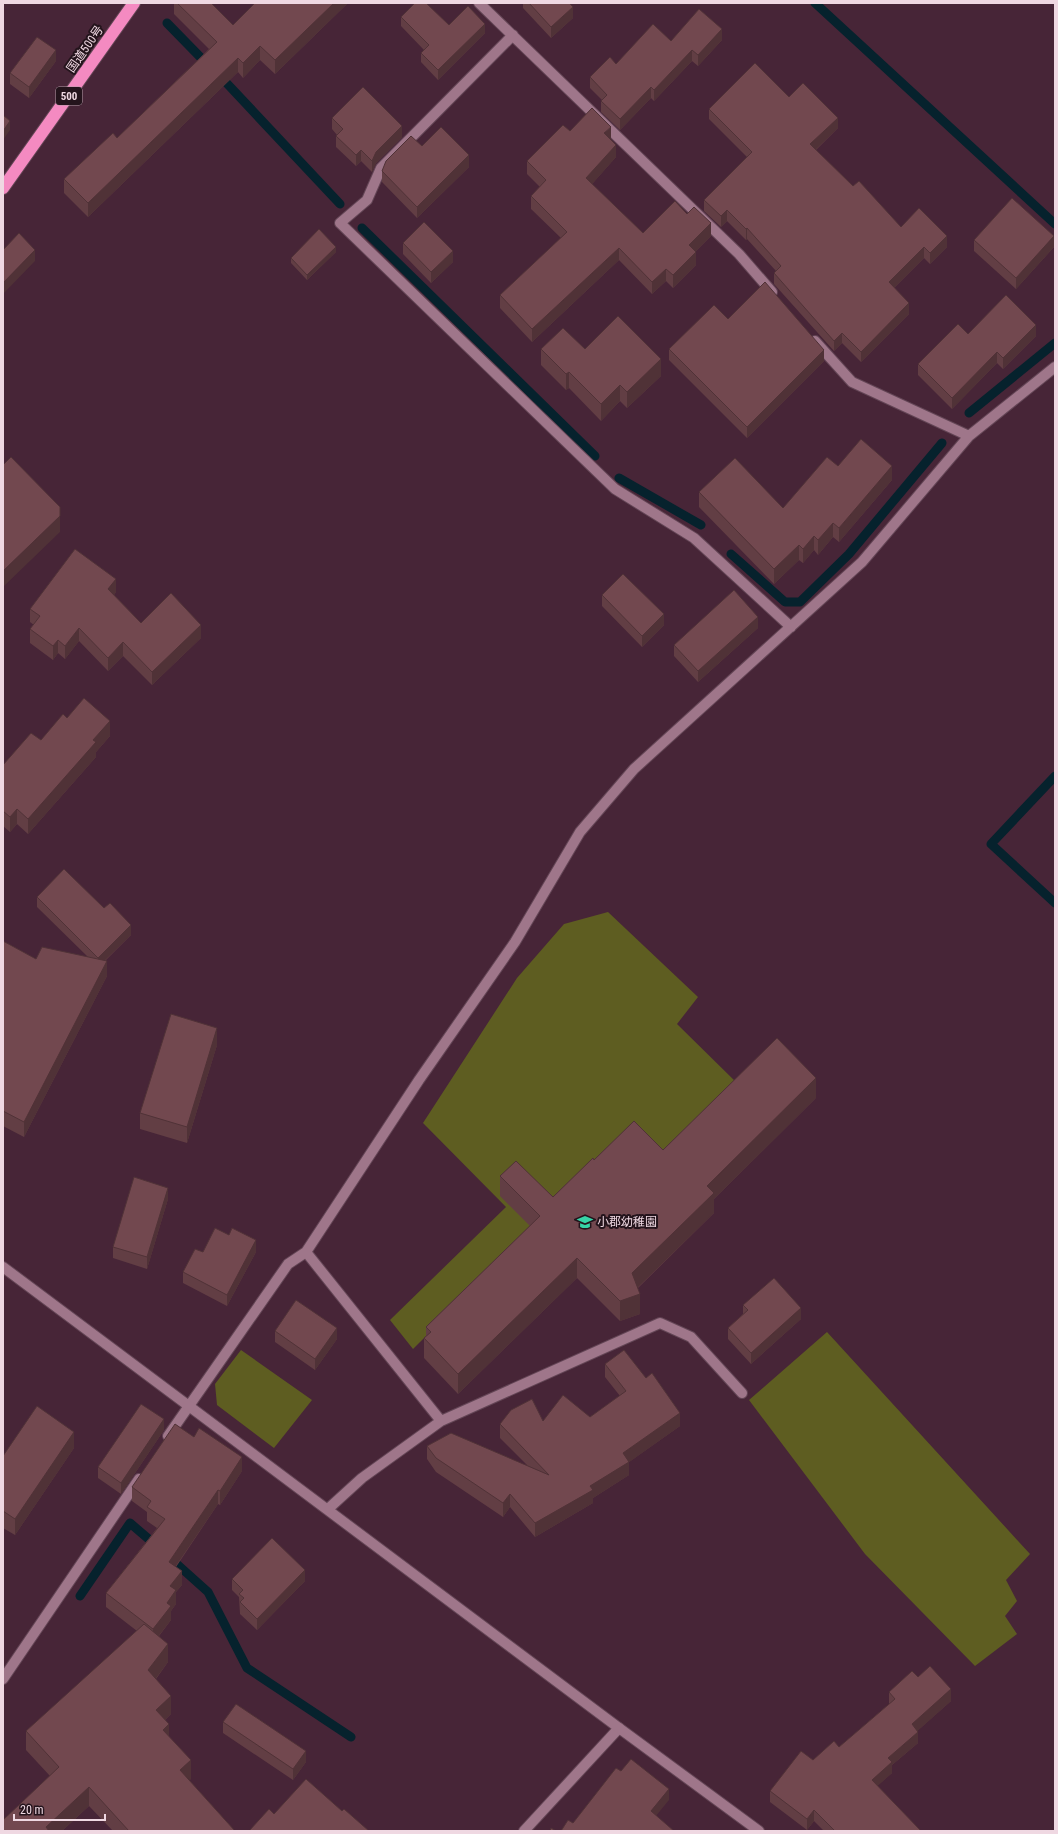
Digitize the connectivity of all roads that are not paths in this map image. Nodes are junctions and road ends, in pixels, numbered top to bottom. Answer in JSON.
{"nodes":[{"id":1,"x":134,"y":3,"type":"edge"},
{"id":2,"x":479,"y":3,"type":"edge"},
{"id":3,"x":513,"y":35,"type":"junction"},
{"id":4,"x":3,"y":188,"type":"edge"},
{"id":5,"x":780,"y":301,"type":"edge"},
{"id":6,"x":811,"y":336,"type":"edge"},
{"id":7,"x":1055,"y":367,"type":"edge"},
{"id":8,"x":969,"y":436,"type":"junction"},
{"id":9,"x":791,"y":627,"type":"junction"},
{"id":10,"x":306,"y":1252,"type":"junction"},
{"id":11,"x":3,"y":1267,"type":"edge"},
{"id":12,"x":742,"y":1393,"type":"dead end"},
{"id":13,"x":189,"y":1405,"type":"junction"},
{"id":14,"x":441,"y":1421,"type":"junction"},
{"id":15,"x":162,"y":1444,"type":"edge"},
{"id":16,"x":145,"y":1470,"type":"edge"},
{"id":17,"x":328,"y":1509,"type":"junction"},
{"id":18,"x":3,"y":1679,"type":"edge"},
{"id":19,"x":619,"y":1728,"type":"junction"},
{"id":20,"x":524,"y":1831,"type":"edge"},
{"id":21,"x":759,"y":1831,"type":"edge"}],
"edges":[{"from":1,"to":4,"type":"highway","name":"国道500号","number":"500"},
{"from":2,"to":3,"type":"street"},
{"from":3,"to":5,"type":"street"},
{"from":3,"to":9,"type":"street"},
{"from":6,"to":8,"type":"street"},
{"from":7,"to":8,"type":"street"},
{"from":8,"to":9,"type":"street"},
{"from":9,"to":10,"type":"street"},
{"from":10,"to":13,"type":"street"},
{"from":10,"to":14,"type":"street"},
{"from":11,"to":13,"type":"street"},
{"from":12,"to":14,"type":"street"},
{"from":13,"to":15,"type":"street"},
{"from":13,"to":17,"type":"street"},
{"from":14,"to":17,"type":"street"},
{"from":16,"to":18,"type":"street"},
{"from":17,"to":19,"type":"street"},
{"from":19,"to":20,"type":"street"},
{"from":19,"to":21,"type":"street"}]}
